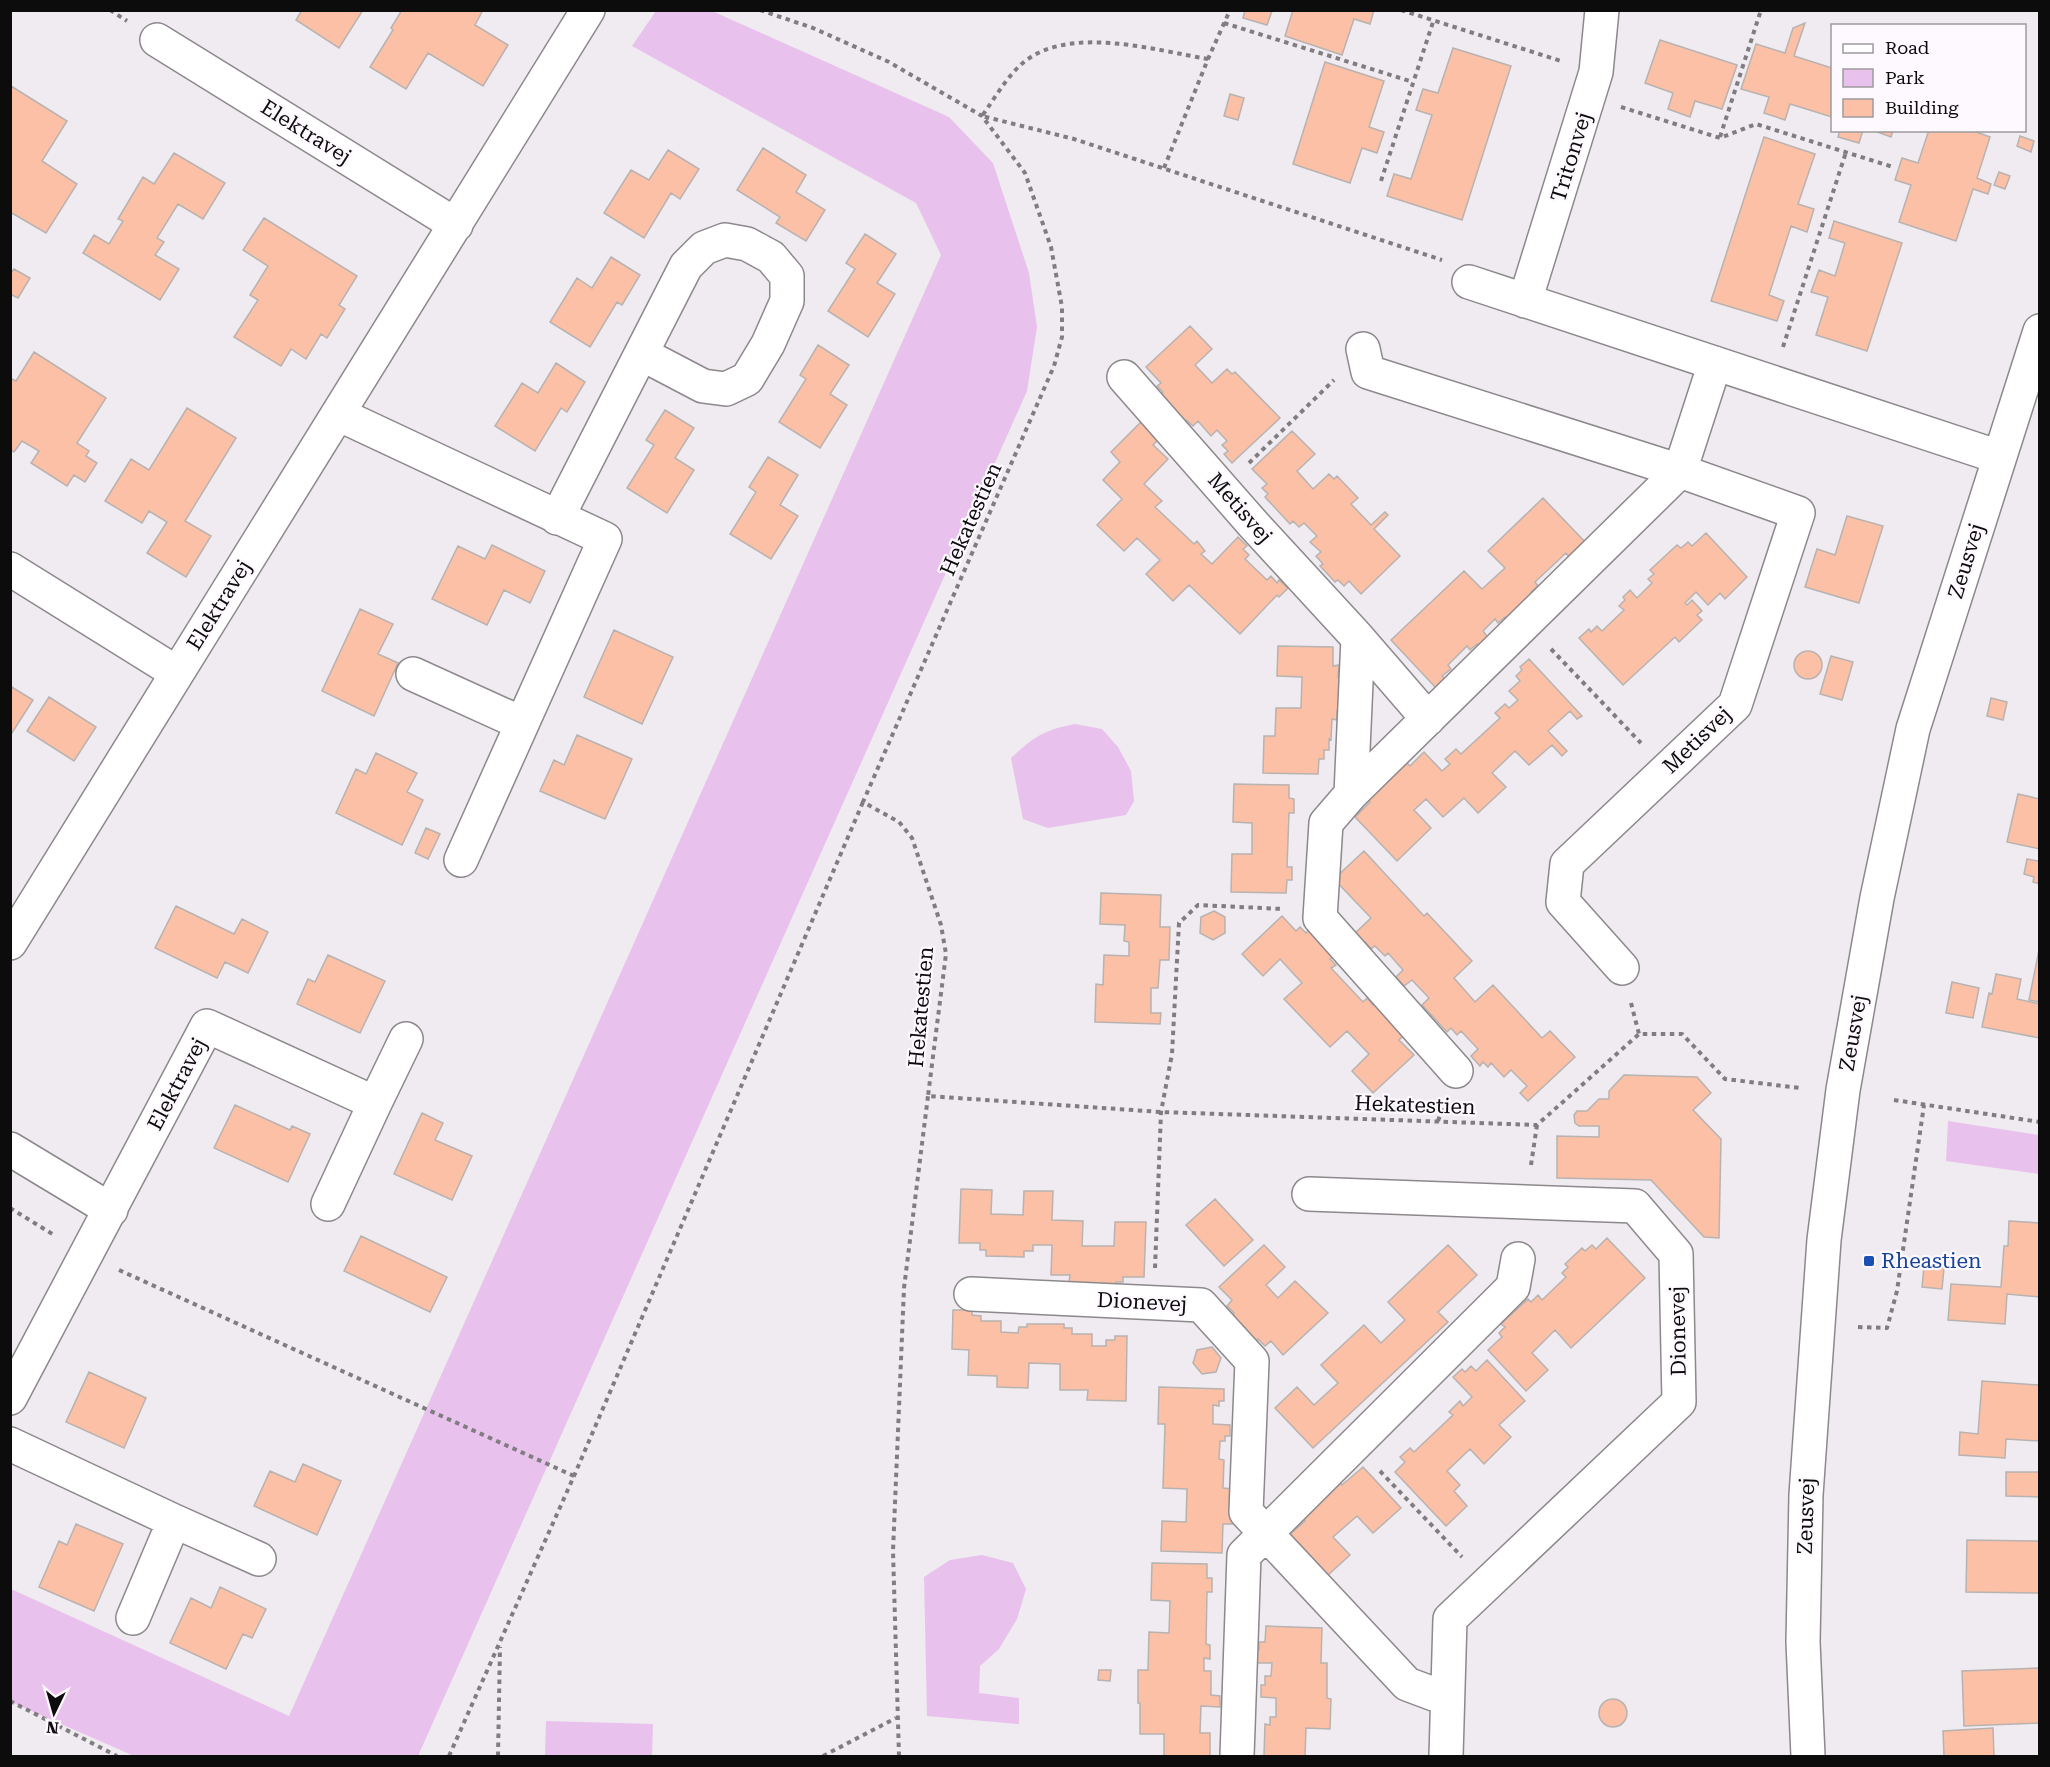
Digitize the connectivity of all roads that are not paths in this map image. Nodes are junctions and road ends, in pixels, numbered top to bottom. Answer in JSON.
{"nodes":[{"id":1,"x":588,"y":10,"type":"edge"},
{"id":2,"x":1602,"y":10,"type":"edge"},
{"id":3,"x":157,"y":40,"type":"dead end"},
{"id":4,"x":456,"y":225,"type":"junction"},
{"id":5,"x":1469,"y":282,"type":"road end"},
{"id":6,"x":1525,"y":301,"type":"junction"},
{"id":7,"x":2040,"y":331,"type":"edge"},
{"id":8,"x":642,"y":354,"type":"junction"},
{"id":9,"x":1365,"y":361,"type":"road end"},
{"id":10,"x":1715,"y":363,"type":"junction"},
{"id":11,"x":1124,"y":377,"type":"dead end"},
{"id":12,"x":338,"y":414,"type":"junction"},
{"id":13,"x":1999,"y":457,"type":"junction"},
{"id":14,"x":1680,"y":471,"type":"junction"},
{"id":15,"x":557,"y":518,"type":"junction"},
{"id":16,"x":10,"y":569,"type":"edge"},
{"id":17,"x":1358,"y":638,"type":"junction"},
{"id":18,"x":177,"y":673,"type":"junction"},
{"id":19,"x":413,"y":674,"type":"dead end"},
{"id":20,"x":1428,"y":719,"type":"junction"},
{"id":21,"x":521,"y":723,"type":"junction"},
{"id":22,"x":1351,"y":794,"type":"junction"},
{"id":23,"x":461,"y":860,"type":"dead end"},
{"id":24,"x":10,"y":943,"type":"edge"},
{"id":25,"x":1622,"y":968,"type":"dead end"},
{"id":26,"x":406,"y":1040,"type":"dead end"},
{"id":27,"x":1456,"y":1071,"type":"dead end"},
{"id":28,"x":375,"y":1103,"type":"junction"},
{"id":29,"x":10,"y":1149,"type":"edge"},
{"id":30,"x":1309,"y":1194,"type":"dead end"},
{"id":31,"x":328,"y":1204,"type":"dead end"},
{"id":32,"x":111,"y":1210,"type":"junction"},
{"id":33,"x":1518,"y":1260,"type":"dead end"},
{"id":34,"x":971,"y":1294,"type":"dead end"},
{"id":35,"x":10,"y":1398,"type":"edge"},
{"id":36,"x":10,"y":1444,"type":"edge"},
{"id":37,"x":174,"y":1521,"type":"junction"},
{"id":38,"x":1267,"y":1532,"type":"junction"},
{"id":39,"x":259,"y":1559,"type":"dead end"},
{"id":40,"x":133,"y":1618,"type":"dead end"},
{"id":41,"x":1447,"y":1699,"type":"junction"},
{"id":42,"x":1237,"y":1756,"type":"edge"},
{"id":43,"x":1446,"y":1756,"type":"edge"},
{"id":44,"x":1808,"y":1756,"type":"edge"}],
"edges":[{"from":1,"to":4,"type":"street","name":"Elektravej"},
{"from":2,"to":6,"type":"street","name":"Tritonvej"},
{"from":3,"to":4,"type":"street","name":"Elektravej"},
{"from":4,"to":12,"type":"street","name":"Elektravej"},
{"from":5,"to":6,"type":"street"},
{"from":6,"to":10,"type":"street"},
{"from":7,"to":13,"type":"street","name":"Zeusvej"},
{"from":8,"to":8,"type":"street"},
{"from":8,"to":15,"type":"street"},
{"from":9,"to":14,"type":"street","name":"Metisvej"},
{"from":10,"to":13,"type":"street"},
{"from":10,"to":14,"type":"street"},
{"from":11,"to":17,"type":"street","name":"Metisvej"},
{"from":12,"to":15,"type":"street"},
{"from":12,"to":18,"type":"street","name":"Elektravej"},
{"from":13,"to":44,"type":"street","name":"Zeusvej"},
{"from":14,"to":20,"type":"street"},
{"from":14,"to":25,"type":"street","name":"Metisvej"},
{"from":15,"to":21,"type":"street"},
{"from":16,"to":18,"type":"street","name":"Elektravej"},
{"from":17,"to":20,"type":"street","name":"Metisvej"},
{"from":17,"to":22,"type":"street"},
{"from":18,"to":24,"type":"street","name":"Elektravej"},
{"from":19,"to":21,"type":"street"},
{"from":20,"to":22,"type":"street"},
{"from":21,"to":23,"type":"street"},
{"from":22,"to":27,"type":"street"},
{"from":26,"to":28,"type":"street"},
{"from":28,"to":31,"type":"street"},
{"from":28,"to":32,"type":"street","name":"Elektravej"},
{"from":29,"to":32,"type":"street"},
{"from":30,"to":41,"type":"street","name":"Dionevej"},
{"from":32,"to":35,"type":"street","name":"Elektravej"},
{"from":33,"to":38,"type":"street"},
{"from":34,"to":38,"type":"street","name":"Dionevej"},
{"from":36,"to":37,"type":"street"},
{"from":37,"to":39,"type":"street"},
{"from":37,"to":40,"type":"street"},
{"from":38,"to":41,"type":"street","name":"Dionevej"},
{"from":38,"to":42,"type":"street"},
{"from":41,"to":43,"type":"street","name":"Dionevej"}]}
